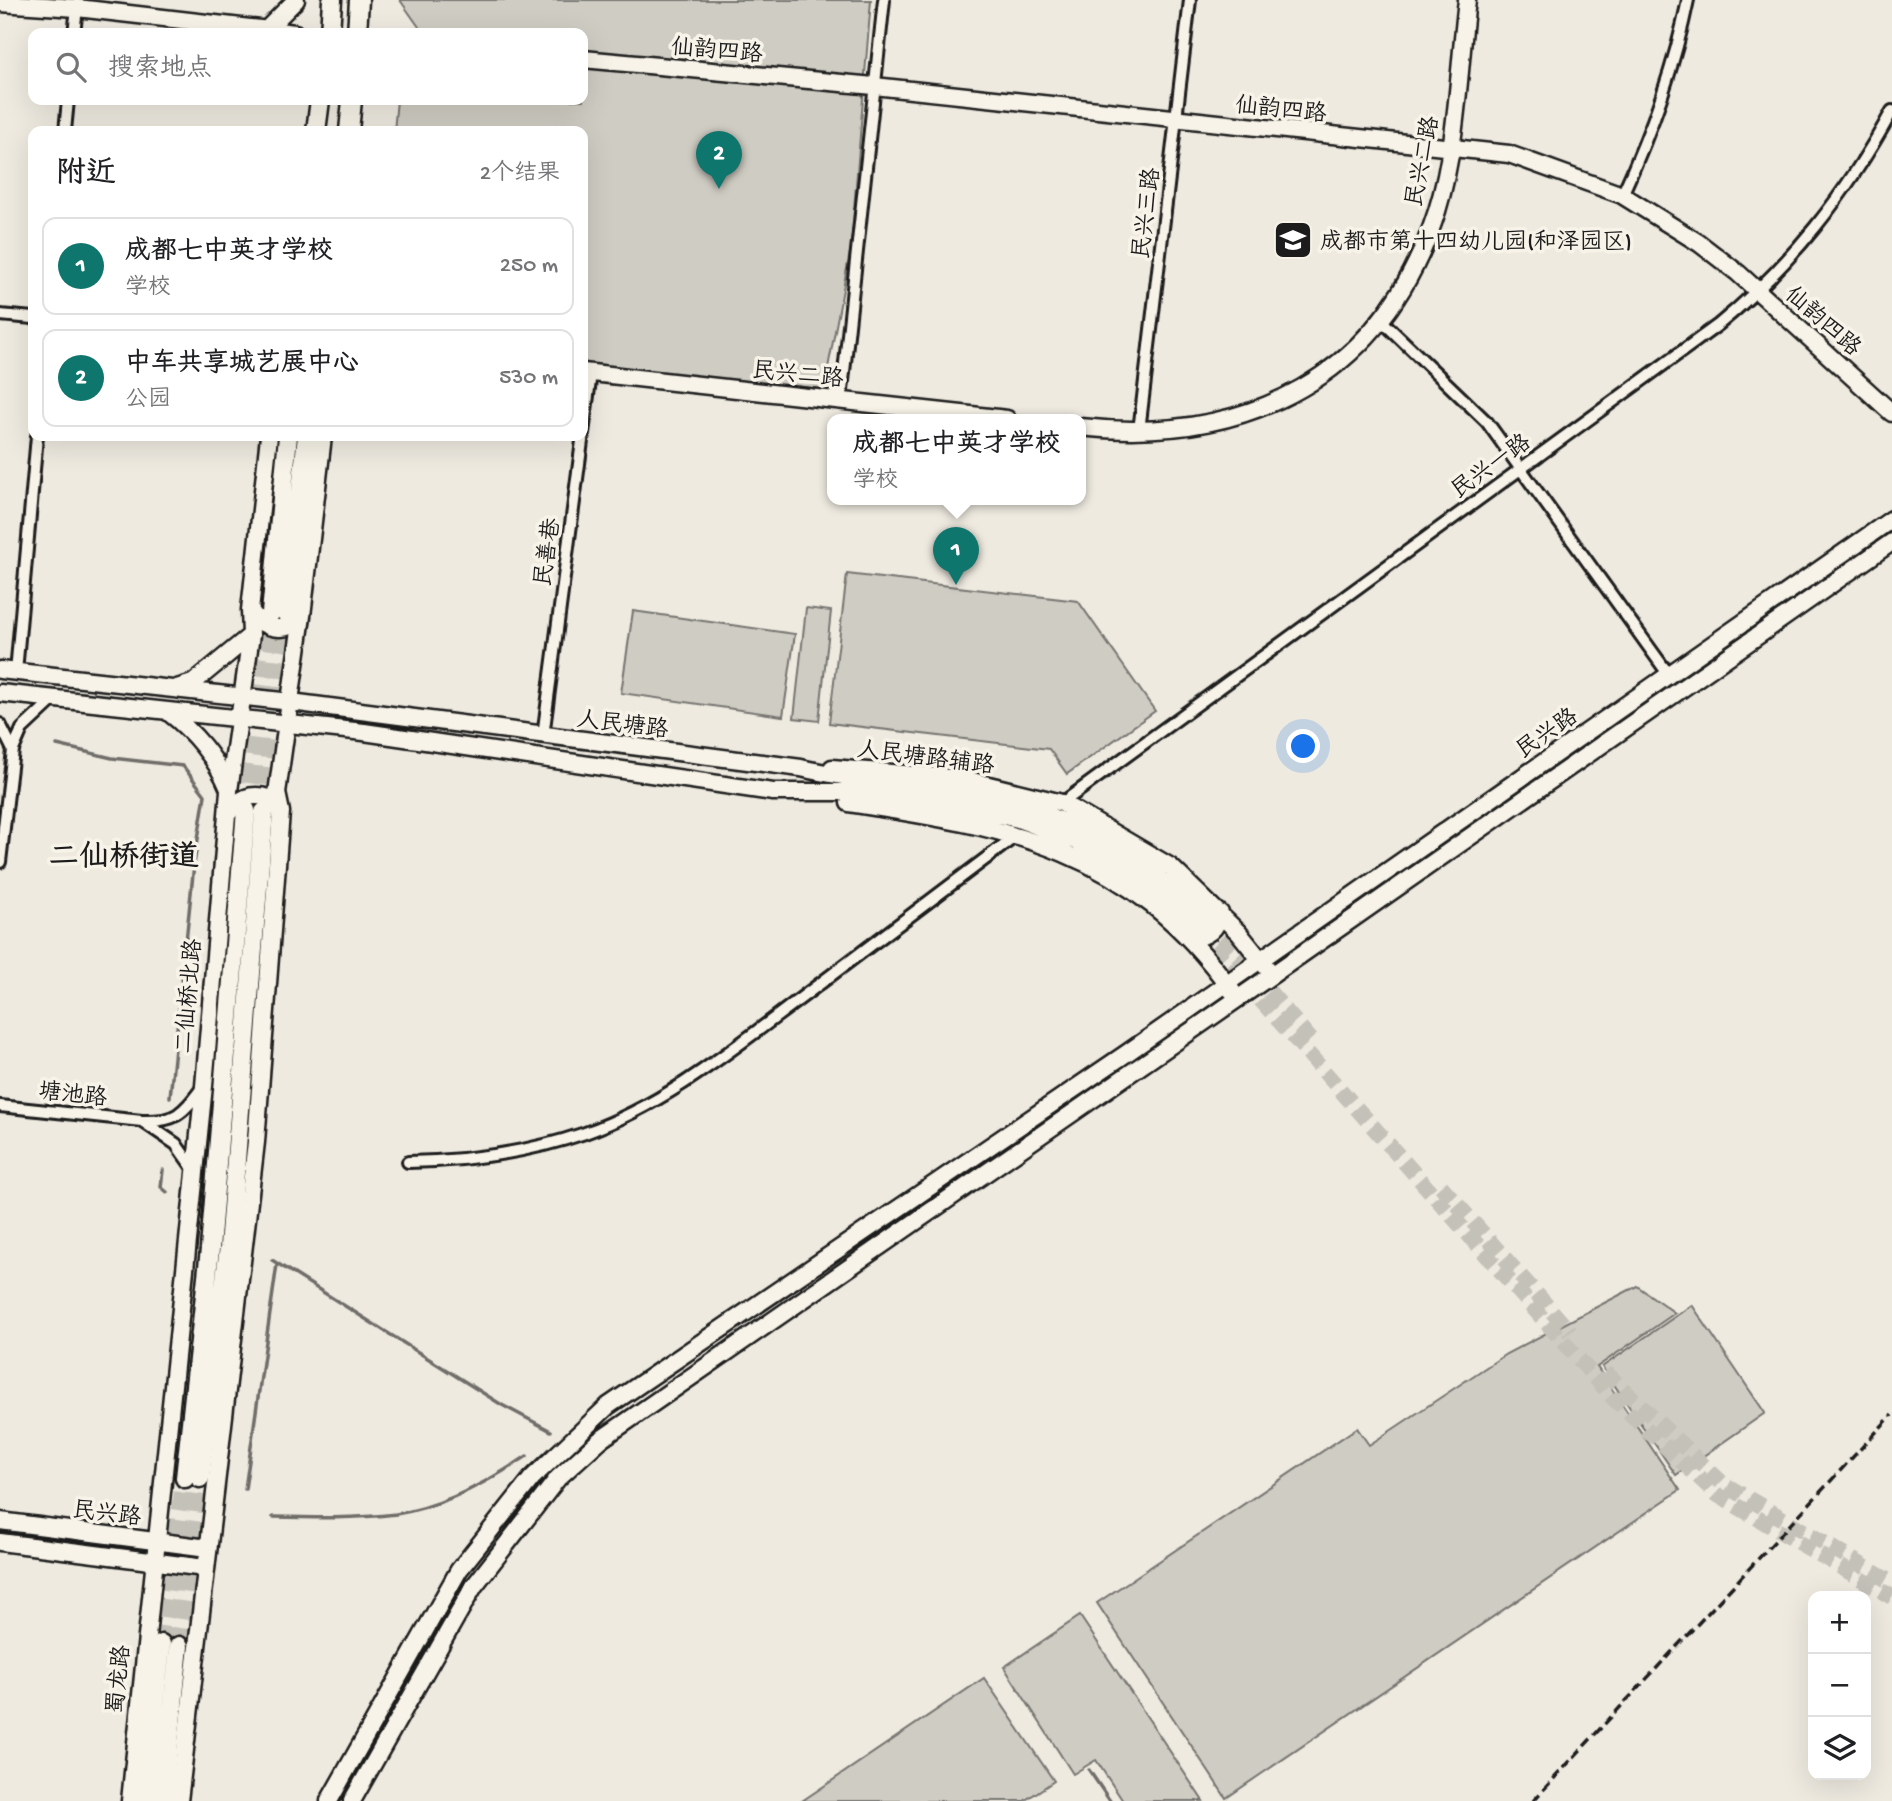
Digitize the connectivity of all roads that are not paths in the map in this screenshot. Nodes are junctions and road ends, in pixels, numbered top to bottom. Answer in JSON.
{"nodes":[{"id":1,"x":296,"y":0,"type":"edge"},
{"id":2,"x":332,"y":0,"type":"edge"},
{"id":3,"x":359,"y":0,"type":"edge"},
{"id":4,"x":884,"y":0,"type":"edge"},
{"id":5,"x":1190,"y":0,"type":"edge"},
{"id":6,"x":1467,"y":0,"type":"edge"},
{"id":7,"x":1688,"y":0,"type":"edge"},
{"id":8,"x":0,"y":3,"type":"edge"},
{"id":9,"x":76,"y":8,"type":"junction"},
{"id":10,"x":74,"y":28,"type":"edge"},
{"id":11,"x":231,"y":28,"type":"edge"},
{"id":12,"x":266,"y":28,"type":"edge"},
{"id":13,"x":330,"y":28,"type":"edge"},
{"id":14,"x":357,"y":28,"type":"edge"},
{"id":15,"x":588,"y":60,"type":"edge"},
{"id":16,"x":874,"y":86,"type":"junction"},
{"id":17,"x":68,"y":105,"type":"edge"},
{"id":18,"x":319,"y":105,"type":"edge"},
{"id":19,"x":352,"y":105,"type":"edge"},
{"id":20,"x":1892,"y":111,"type":"edge"},
{"id":21,"x":1178,"y":120,"type":"junction"},
{"id":22,"x":65,"y":126,"type":"edge"},
{"id":23,"x":317,"y":126,"type":"edge"},
{"id":24,"x":349,"y":126,"type":"edge"},
{"id":25,"x":1449,"y":148,"type":"junction"},
{"id":26,"x":1622,"y":195,"type":"junction"},
{"id":27,"x":1758,"y":292,"type":"junction"},
{"id":28,"x":0,"y":315,"type":"edge"},
{"id":29,"x":28,"y":317,"type":"edge"},
{"id":30,"x":1381,"y":320,"type":"junction"},
{"id":31,"x":588,"y":373,"type":"edge"},
{"id":32,"x":841,"y":400,"type":"junction"},
{"id":33,"x":1892,"y":412,"type":"edge"},
{"id":34,"x":963,"y":414,"type":"edge"},
{"id":35,"x":1086,"y":427,"type":"edge"},
{"id":36,"x":1139,"y":431,"type":"junction"},
{"id":37,"x":36,"y":441,"type":"edge"},
{"id":38,"x":268,"y":441,"type":"edge"},
{"id":39,"x":288,"y":441,"type":"edge"},
{"id":40,"x":306,"y":441,"type":"edge"},
{"id":41,"x":322,"y":441,"type":"edge"},
{"id":42,"x":579,"y":441,"type":"edge"},
{"id":43,"x":1522,"y":468,"type":"junction"},
{"id":44,"x":1892,"y":519,"type":"edge"},
{"id":45,"x":1892,"y":542,"type":"edge"},
{"id":46,"x":250,"y":610,"type":"junction"},
{"id":47,"x":287,"y":615,"type":"junction"},
{"id":48,"x":251,"y":635,"type":"junction"},
{"id":49,"x":8,"y":671,"type":"edge"},
{"id":50,"x":1669,"y":675,"type":"junction"},
{"id":51,"x":172,"y":689,"type":"junction"},
{"id":52,"x":1680,"y":691,"type":"junction"},
{"id":53,"x":0,"y":694,"type":"edge"},
{"id":54,"x":245,"y":697,"type":"junction"},
{"id":55,"x":54,"y":699,"type":"junction"},
{"id":56,"x":291,"y":702,"type":"junction"},
{"id":57,"x":166,"y":710,"type":"junction"},
{"id":58,"x":238,"y":718,"type":"junction"},
{"id":59,"x":0,"y":724,"type":"edge"},
{"id":60,"x":287,"y":725,"type":"junction"},
{"id":61,"x":543,"y":736,"type":"junction"},
{"id":62,"x":13,"y":750,"type":"junction"},
{"id":63,"x":802,"y":768,"type":"junction"},
{"id":64,"x":229,"y":791,"type":"junction"},
{"id":65,"x":773,"y":792,"type":"junction"},
{"id":66,"x":1062,"y":803,"type":"junction"},
{"id":67,"x":264,"y":811,"type":"junction"},
{"id":68,"x":228,"y":814,"type":"junction"},
{"id":69,"x":1017,"y":835,"type":"junction"},
{"id":70,"x":0,"y":862,"type":"edge"},
{"id":71,"x":1203,"y":924,"type":"junction"},
{"id":72,"x":1261,"y":960,"type":"junction"},
{"id":73,"x":1272,"y":975,"type":"junction"},
{"id":74,"x":1227,"y":984,"type":"junction"},
{"id":75,"x":1238,"y":999,"type":"junction"},
{"id":76,"x":204,"y":1086,"type":"junction"},
{"id":77,"x":0,"y":1107,"type":"edge"},
{"id":78,"x":142,"y":1121,"type":"junction"},
{"id":79,"x":408,"y":1162,"type":"dead end"},
{"id":80,"x":195,"y":1171,"type":"junction"},
{"id":81,"x":192,"y":1478,"type":"tunnel mouth"},
{"id":82,"x":0,"y":1521,"type":"edge"},
{"id":83,"x":155,"y":1541,"type":"junction"},
{"id":84,"x":0,"y":1542,"type":"edge"},
{"id":85,"x":208,"y":1548,"type":"junction"},
{"id":86,"x":153,"y":1562,"type":"junction"},
{"id":87,"x":205,"y":1568,"type":"junction"},
{"id":88,"x":130,"y":1801,"type":"edge"},
{"id":89,"x":145,"y":1801,"type":"edge"},
{"id":90,"x":163,"y":1801,"type":"edge"},
{"id":91,"x":178,"y":1801,"type":"edge"},
{"id":92,"x":329,"y":1801,"type":"edge"},
{"id":93,"x":352,"y":1801,"type":"edge"}],
"edges":[{"from":1,"to":12,"type":"street"},
{"from":2,"to":13,"type":"main road"},
{"from":3,"to":14,"type":"main road"},
{"from":4,"to":16,"type":"street"},
{"from":5,"to":21,"type":"street","name":"民兴三路"},
{"from":6,"to":25,"type":"street","name":"民兴二路"},
{"from":7,"to":26,"type":"street"},
{"from":8,"to":9,"type":"street"},
{"from":9,"to":10,"type":"street"},
{"from":9,"to":11,"type":"street"},
{"from":15,"to":16,"type":"street","name":"仙韵四路"},
{"from":16,"to":21,"type":"street","name":"仙韵四路"},
{"from":16,"to":32,"type":"street"},
{"from":17,"to":22,"type":"street"},
{"from":18,"to":23,"type":"main road"},
{"from":19,"to":24,"type":"main road"},
{"from":20,"to":27,"type":"street","name":"民兴一路"},
{"from":21,"to":25,"type":"street","name":"仙韵四路"},
{"from":21,"to":36,"type":"street","name":"民兴三路"},
{"from":25,"to":26,"type":"street","name":"仙韵四路"},
{"from":25,"to":30,"type":"street","name":"民兴二路"},
{"from":26,"to":27,"type":"street","name":"仙韵四路"},
{"from":27,"to":33,"type":"street","name":"仙韵四路"},
{"from":27,"to":43,"type":"street","name":"民兴一路"},
{"from":28,"to":29,"type":"street"},
{"from":30,"to":36,"type":"street","name":"民兴二路"},
{"from":30,"to":43,"type":"street"},
{"from":31,"to":32,"type":"street","name":"民兴二路"},
{"from":32,"to":34,"type":"street","name":"民兴二路"},
{"from":35,"to":36,"type":"street","name":"民兴二路"},
{"from":37,"to":49,"type":"street"},
{"from":38,"to":46,"type":"street","name":"二仙桥北路"},
{"from":39,"to":47,"type":"main road"},
{"from":40,"to":47,"type":"main road"},
{"from":41,"to":47,"type":"street"},
{"from":42,"to":61,"type":"street","name":"民善巷"},
{"from":43,"to":50,"type":"street"},
{"from":43,"to":66,"type":"street","name":"民兴一路"},
{"from":44,"to":50,"type":"street","name":"民兴路"},
{"from":45,"to":52,"type":"street","name":"民兴路"},
{"from":46,"to":47,"type":"street"},
{"from":46,"to":48,"type":"street","name":"二仙桥北路"},
{"from":47,"to":56,"type":"street"},
{"from":48,"to":51,"type":"street"},
{"from":48,"to":54,"type":"street","name":"二仙桥北路"},
{"from":49,"to":51,"type":"street","name":"人民塘路"},
{"from":50,"to":52,"type":"street"},
{"from":50,"to":72,"type":"street","name":"民兴路"},
{"from":51,"to":54,"type":"street","name":"人民塘路"},
{"from":52,"to":73,"type":"street","name":"民兴路"},
{"from":53,"to":55,"type":"street","name":"人民塘路"},
{"from":54,"to":56,"type":"street","name":"人民塘路"},
{"from":54,"to":58,"type":"street","name":"二仙桥北路"},
{"from":55,"to":57,"type":"street","name":"人民塘路"},
{"from":55,"to":62,"type":"street"},
{"from":56,"to":60,"type":"street"},
{"from":56,"to":61,"type":"street","name":"人民塘路"},
{"from":57,"to":58,"type":"street","name":"人民塘路"},
{"from":57,"to":64,"type":"street"},
{"from":58,"to":60,"type":"street","name":"人民塘路"},
{"from":58,"to":64,"type":"street","name":"二仙桥北路"},
{"from":59,"to":62,"type":"street"},
{"from":60,"to":65,"type":"street","name":"人民塘路"},
{"from":60,"to":67,"type":"street"},
{"from":61,"to":63,"type":"street","name":"人民塘路"},
{"from":62,"to":70,"type":"street"},
{"from":63,"to":66,"type":"street","name":"人民塘路辅路"},
{"from":63,"to":71,"type":"street","name":"人民塘路"},
{"from":64,"to":68,"type":"street","name":"二仙桥北路"},
{"from":65,"to":69,"type":"street","name":"人民塘路辅路"},
{"from":65,"to":71,"type":"street","name":"人民塘路"},
{"from":66,"to":71,"type":"street","name":"人民塘路辅路"},
{"from":67,"to":68,"type":"street"},
{"from":67,"to":81,"type":"main road"},
{"from":67,"to":85,"type":"street"},
{"from":68,"to":76,"type":"street","name":"二仙桥北路"},
{"from":69,"to":71,"type":"street","name":"人民塘路辅路"},
{"from":69,"to":79,"type":"street"},
{"from":71,"to":72,"type":"street","name":"人民塘路辅路"},
{"from":71,"to":74,"type":"street","name":"人民塘路辅路"},
{"from":72,"to":73,"type":"street","name":"人民塘路辅路"},
{"from":72,"to":74,"type":"street","name":"民兴路"},
{"from":73,"to":75,"type":"street","name":"民兴路"},
{"from":74,"to":75,"type":"street","name":"人民塘路辅路"},
{"from":74,"to":92,"type":"street","name":"民兴路"},
{"from":75,"to":93,"type":"street","name":"民兴路"},
{"from":76,"to":78,"type":"street"},
{"from":76,"to":80,"type":"street","name":"二仙桥北路"},
{"from":77,"to":78,"type":"street","name":"塘池路"},
{"from":78,"to":80,"type":"street"},
{"from":80,"to":83,"type":"street","name":"二仙桥北路"},
{"from":82,"to":83,"type":"street","name":"民兴路"},
{"from":83,"to":85,"type":"street","name":"民兴路"},
{"from":83,"to":86,"type":"street","name":"二仙桥北路"},
{"from":84,"to":86,"type":"street","name":"民兴路"},
{"from":85,"to":87,"type":"street"},
{"from":86,"to":87,"type":"street","name":"民兴路"},
{"from":86,"to":88,"type":"street","name":"蜀龙路"},
{"from":87,"to":91,"type":"street"},
{"from":89,"to":90,"type":"main road","name":"蜀龙路"}]}
